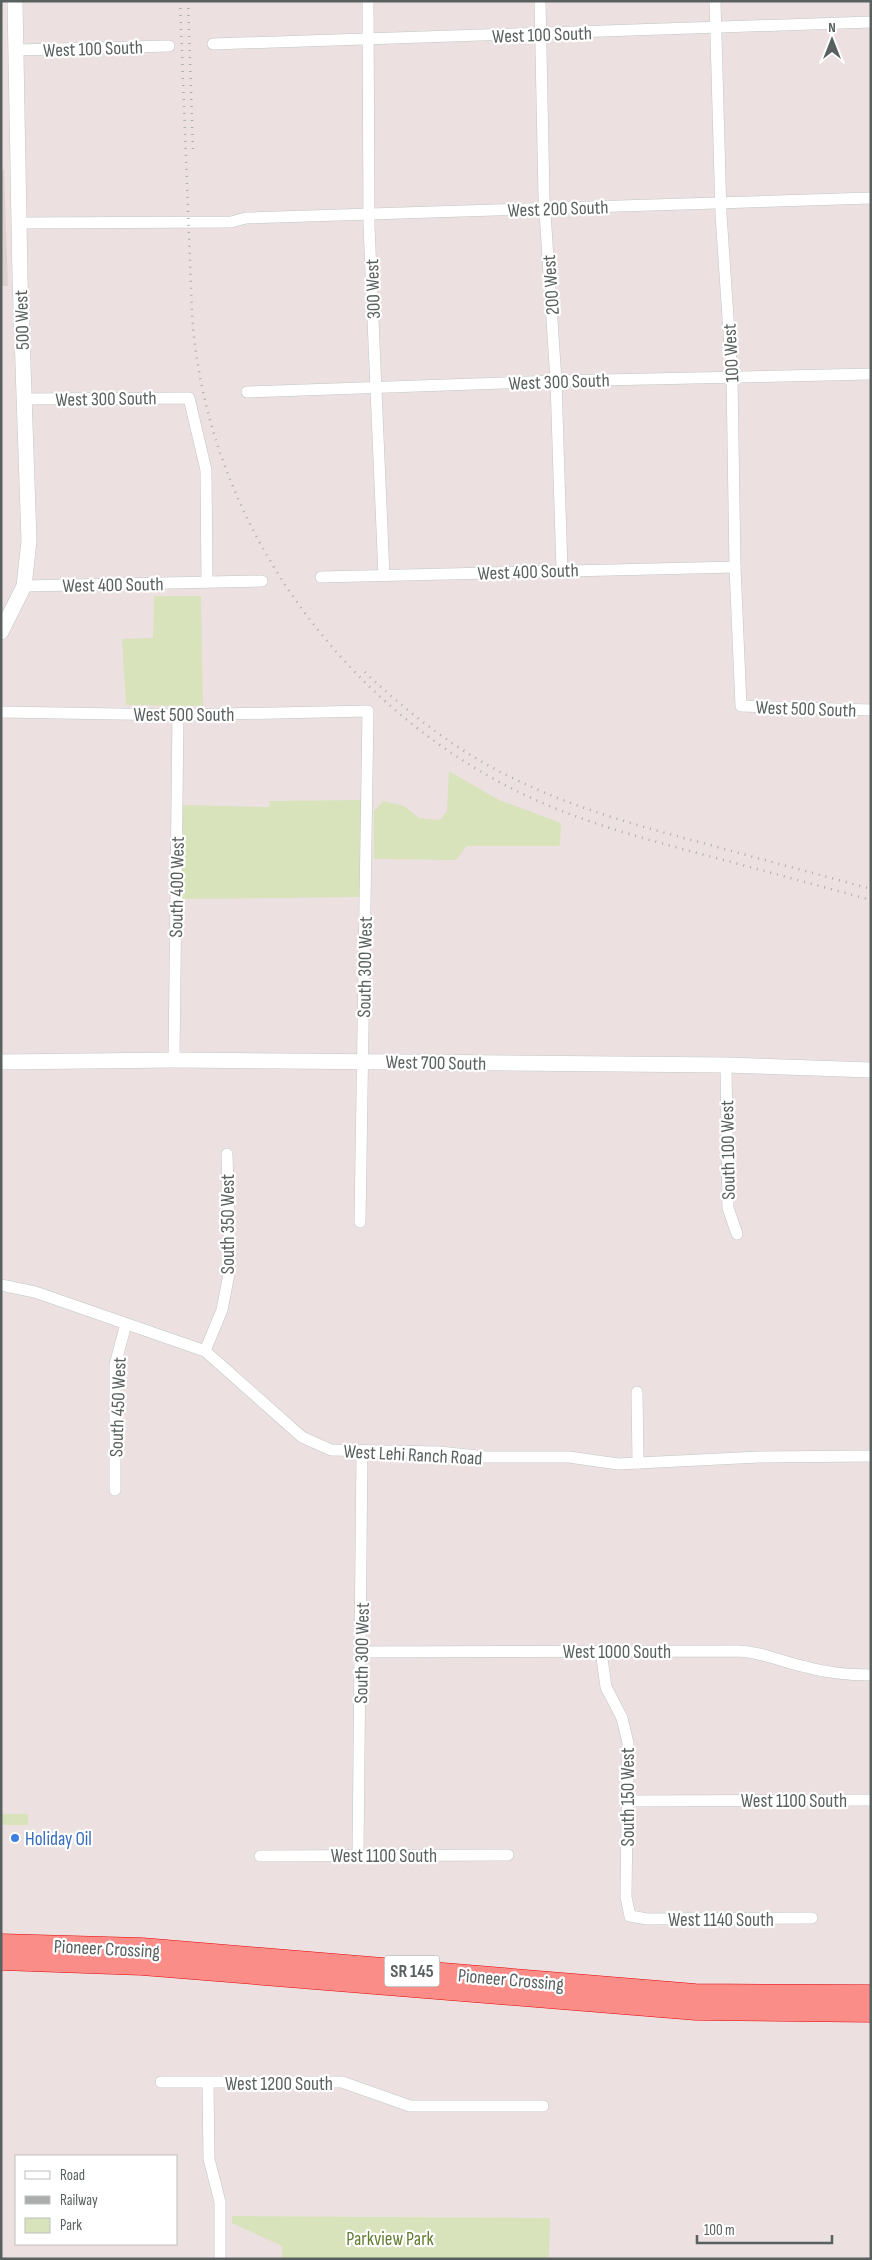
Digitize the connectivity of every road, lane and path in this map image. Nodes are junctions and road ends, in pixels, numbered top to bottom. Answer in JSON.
{"nodes":[{"id":1,"x":15,"y":1,"type":"edge"},
{"id":2,"x":368,"y":1,"type":"edge"},
{"id":3,"x":540,"y":1,"type":"edge"},
{"id":4,"x":715,"y":1,"type":"edge"},
{"id":5,"x":871,"y":22,"type":"edge"},
{"id":6,"x":716,"y":28,"type":"junction"},
{"id":7,"x":540,"y":34,"type":"junction"},
{"id":8,"x":369,"y":39,"type":"junction"},
{"id":9,"x":213,"y":44,"type":"dead end"},
{"id":10,"x":169,"y":46,"type":"dead end"},
{"id":11,"x":16,"y":50,"type":"junction"},
{"id":12,"x":871,"y":198,"type":"edge"},
{"id":13,"x":721,"y":202,"type":"junction"},
{"id":14,"x":545,"y":208,"type":"junction"},
{"id":15,"x":369,"y":214,"type":"junction"},
{"id":16,"x":20,"y":223,"type":"junction"},
{"id":17,"x":871,"y":374,"type":"edge"},
{"id":18,"x":732,"y":377,"type":"junction"},
{"id":19,"x":556,"y":381,"type":"junction"},
{"id":20,"x":376,"y":388,"type":"junction"},
{"id":21,"x":246,"y":392,"type":"dead end"},
{"id":22,"x":24,"y":399,"type":"junction"},
{"id":23,"x":735,"y":567,"type":"junction"},
{"id":24,"x":562,"y":570,"type":"junction"},
{"id":25,"x":384,"y":576,"type":"junction"},
{"id":26,"x":321,"y":577,"type":"dead end"},
{"id":27,"x":262,"y":581,"type":"dead end"},
{"id":28,"x":207,"y":582,"type":"junction"},
{"id":29,"x":24,"y":586,"type":"junction"},
{"id":30,"x":1,"y":632,"type":"edge"},
{"id":31,"x":741,"y":706,"type":"joint"},
{"id":32,"x":871,"y":710,"type":"edge"},
{"id":33,"x":368,"y":711,"type":"joint"},
{"id":34,"x":1,"y":712,"type":"edge"},
{"id":35,"x":178,"y":715,"type":"junction"},
{"id":36,"x":174,"y":1060,"type":"junction"},
{"id":37,"x":1,"y":1062,"type":"edge"},
{"id":38,"x":363,"y":1062,"type":"junction"},
{"id":39,"x":726,"y":1065,"type":"junction"},
{"id":40,"x":871,"y":1070,"type":"edge"},
{"id":41,"x":227,"y":1154,"type":"dead end"},
{"id":42,"x":360,"y":1222,"type":"dead end"},
{"id":43,"x":737,"y":1234,"type":"dead end"},
{"id":44,"x":1,"y":1285,"type":"edge"},
{"id":45,"x":126,"y":1324,"type":"junction"},
{"id":46,"x":205,"y":1351,"type":"junction"},
{"id":47,"x":637,"y":1392,"type":"dead end"},
{"id":48,"x":362,"y":1451,"type":"junction"},
{"id":49,"x":871,"y":1456,"type":"edge"},
{"id":50,"x":638,"y":1463,"type":"junction"},
{"id":51,"x":115,"y":1490,"type":"dead end"},
{"id":52,"x":601,"y":1651,"type":"junction"},
{"id":53,"x":361,"y":1652,"type":"junction"},
{"id":54,"x":871,"y":1674,"type":"edge"},
{"id":55,"x":871,"y":1800,"type":"edge"},
{"id":56,"x":628,"y":1801,"type":"junction"},
{"id":57,"x":358,"y":1855,"type":"junction"},
{"id":58,"x":508,"y":1855,"type":"dead end"},
{"id":59,"x":260,"y":1856,"type":"dead end"},
{"id":60,"x":630,"y":1916,"type":"joint"},
{"id":61,"x":812,"y":1918,"type":"dead end"},
{"id":62,"x":1,"y":1944,"type":"edge"},
{"id":63,"x":1,"y":1960,"type":"edge"},
{"id":64,"x":871,"y":1995,"type":"edge"},
{"id":65,"x":871,"y":2012,"type":"edge"},
{"id":66,"x":161,"y":2082,"type":"dead end"},
{"id":67,"x":208,"y":2083,"type":"junction"},
{"id":68,"x":543,"y":2106,"type":"dead end"},
{"id":69,"x":220,"y":2259,"type":"edge"}],
"edges":[{"from":1,"to":11,"type":"street","name":"500 West"},
{"from":2,"to":8,"type":"street","name":"300 West"},
{"from":3,"to":7,"type":"street","name":"200 West"},
{"from":4,"to":6,"type":"street","name":"100 West"},
{"from":5,"to":6,"type":"street","name":"West 100 South"},
{"from":6,"to":7,"type":"street","name":"West 100 South"},
{"from":6,"to":13,"type":"street","name":"100 West"},
{"from":7,"to":8,"type":"street","name":"West 100 South"},
{"from":7,"to":14,"type":"street","name":"200 West"},
{"from":8,"to":9,"type":"street","name":"West 100 South"},
{"from":8,"to":15,"type":"street","name":"300 West"},
{"from":10,"to":11,"type":"street","name":"West 100 South"},
{"from":11,"to":16,"type":"street","name":"500 West"},
{"from":12,"to":13,"type":"street","name":"West 200 South"},
{"from":13,"to":14,"type":"street","name":"West 200 South"},
{"from":13,"to":18,"type":"street","name":"100 West"},
{"from":14,"to":15,"type":"street","name":"West 200 South"},
{"from":14,"to":19,"type":"street","name":"200 West"},
{"from":15,"to":16,"type":"street","name":"West 200 South"},
{"from":15,"to":20,"type":"street","name":"300 West"},
{"from":16,"to":22,"type":"street","name":"500 West"},
{"from":17,"to":18,"type":"street","name":"West 300 South"},
{"from":18,"to":19,"type":"street","name":"West 300 South"},
{"from":18,"to":23,"type":"street","name":"100 West"},
{"from":19,"to":20,"type":"street","name":"West 300 South"},
{"from":19,"to":24,"type":"street","name":"200 West"},
{"from":20,"to":21,"type":"street","name":"West 300 South"},
{"from":20,"to":25,"type":"street","name":"300 West"},
{"from":22,"to":28,"type":"street","name":"West 300 South"},
{"from":22,"to":29,"type":"street","name":"500 West"},
{"from":23,"to":24,"type":"street","name":"West 400 South"},
{"from":23,"to":31,"type":"street","name":"100 West"},
{"from":24,"to":25,"type":"street","name":"West 400 South"},
{"from":25,"to":26,"type":"street","name":"West 400 South"},
{"from":27,"to":28,"type":"street","name":"West 400 South"},
{"from":28,"to":29,"type":"street","name":"West 400 South"},
{"from":29,"to":30,"type":"street","name":"500 West"},
{"from":31,"to":32,"type":"street","name":"West 500 South"},
{"from":33,"to":35,"type":"street","name":"West 500 South"},
{"from":33,"to":38,"type":"street","name":"South 300 West"},
{"from":34,"to":35,"type":"street","name":"West 500 South"},
{"from":35,"to":36,"type":"street","name":"South 400 West"},
{"from":36,"to":37,"type":"street","name":"West 700 South"},
{"from":36,"to":38,"type":"street","name":"West 700 South"},
{"from":38,"to":39,"type":"street","name":"West 700 South"},
{"from":38,"to":42,"type":"street","name":"South 300 West"},
{"from":39,"to":40,"type":"street","name":"West 700 South"},
{"from":39,"to":43,"type":"street","name":"South 100 West"},
{"from":41,"to":46,"type":"street","name":"South 350 West"},
{"from":44,"to":45,"type":"street","name":"West Lehi Ranch Road"},
{"from":45,"to":46,"type":"street","name":"West Lehi Ranch Road"},
{"from":45,"to":51,"type":"street","name":"South 450 West"},
{"from":46,"to":48,"type":"street","name":"West Lehi Ranch Road"},
{"from":47,"to":50,"type":"street"},
{"from":48,"to":50,"type":"street","name":"West Lehi Ranch Road"},
{"from":48,"to":53,"type":"street","name":"South 300 West"},
{"from":49,"to":50,"type":"street","name":"West Lehi Ranch Road"},
{"from":52,"to":53,"type":"street","name":"West 1000 South"},
{"from":52,"to":54,"type":"street","name":"West 1000 South"},
{"from":52,"to":56,"type":"street","name":"South 150 West"},
{"from":53,"to":57,"type":"street","name":"South 300 West"},
{"from":55,"to":56,"type":"street","name":"West 1100 South"},
{"from":56,"to":60,"type":"street","name":"South 150 West"},
{"from":57,"to":58,"type":"street","name":"West 1100 South"},
{"from":57,"to":59,"type":"street","name":"West 1100 South"},
{"from":60,"to":61,"type":"street","name":"West 1140 South"},
{"from":62,"to":64,"type":"highway","name":"Pioneer Crossing","number":"SR 145"},
{"from":63,"to":65,"type":"highway","name":"Pioneer Crossing","number":"SR 145"},
{"from":66,"to":67,"type":"street","name":"West 1200 South"},
{"from":67,"to":68,"type":"street","name":"West 1200 South"},
{"from":67,"to":69,"type":"street"}]}
